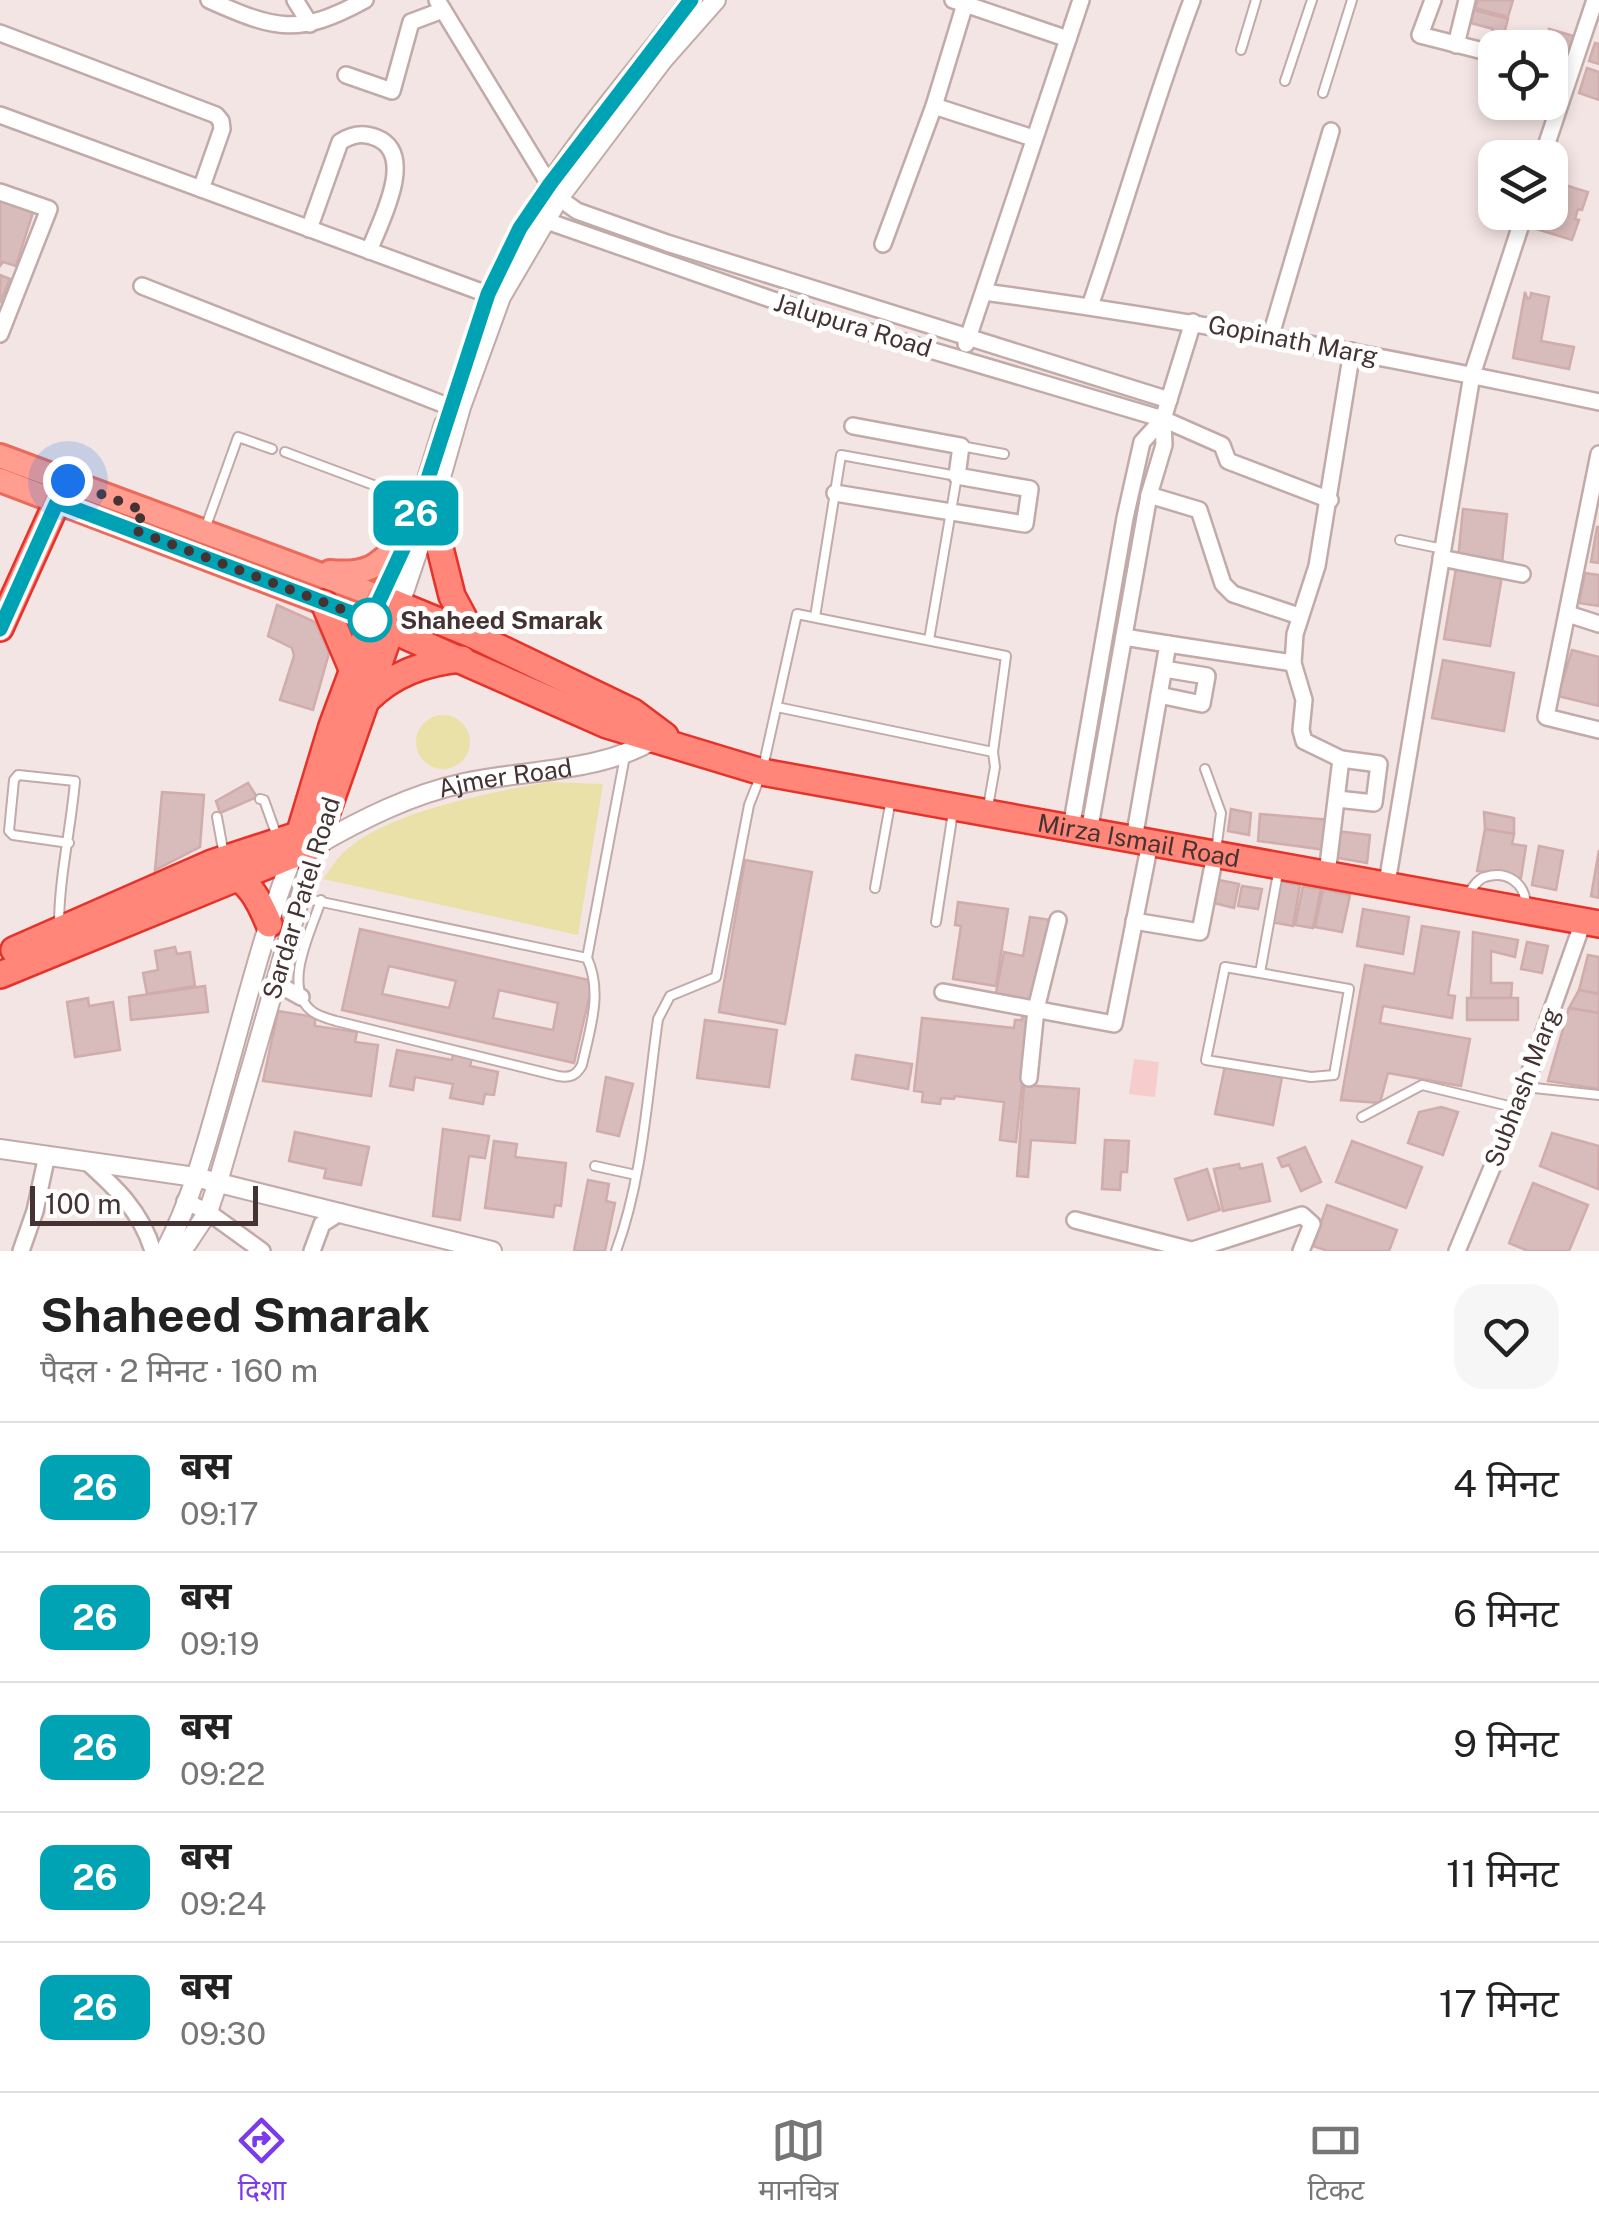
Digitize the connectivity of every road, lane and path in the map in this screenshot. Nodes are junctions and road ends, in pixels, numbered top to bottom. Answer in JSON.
{"nodes":[{"id":1,"x":209,"y":0,"type":"edge"},
{"id":2,"x":295,"y":0,"type":"edge"},
{"id":3,"x":365,"y":0,"type":"edge"},
{"id":4,"x":691,"y":0,"type":"edge"},
{"id":5,"x":716,"y":0,"type":"edge"},
{"id":6,"x":1081,"y":0,"type":"edge"},
{"id":7,"x":1192,"y":0,"type":"edge"},
{"id":8,"x":1256,"y":0,"type":"edge"},
{"id":9,"x":1312,"y":0,"type":"edge"},
{"id":10,"x":1352,"y":0,"type":"edge"},
{"id":11,"x":1433,"y":0,"type":"edge"},
{"id":12,"x":1467,"y":0,"type":"edge"},
{"id":13,"x":1594,"y":0,"type":"edge"},
{"id":14,"x":959,"y":2,"type":"edge"},
{"id":15,"x":440,"y":5,"type":"edge"},
{"id":16,"x":310,"y":24,"type":"junction"},
{"id":17,"x":0,"y":33,"type":"edge"},
{"id":18,"x":1068,"y":39,"type":"junction"},
{"id":19,"x":1456,"y":45,"type":"junction"},
{"id":20,"x":1241,"y":50,"type":"dead end"},
{"id":21,"x":1478,"y":50,"type":"edge"},
{"id":22,"x":1570,"y":72,"type":"joint"},
{"id":23,"x":346,"y":76,"type":"dead end"},
{"id":24,"x":1286,"y":81,"type":"dead end"},
{"id":25,"x":1323,"y":93,"type":"dead end"},
{"id":26,"x":934,"y":106,"type":"junction"},
{"id":27,"x":0,"y":116,"type":"edge"},
{"id":28,"x":1331,"y":131,"type":"dead end"},
{"id":29,"x":1033,"y":138,"type":"junction"},
{"id":30,"x":1548,"y":140,"type":"edge"},
{"id":31,"x":201,"y":189,"type":"junction"},
{"id":32,"x":554,"y":191,"type":"junction"},
{"id":33,"x":0,"y":192,"type":"edge"},
{"id":34,"x":538,"y":219,"type":"junction"},
{"id":35,"x":309,"y":229,"type":"junction"},
{"id":36,"x":1518,"y":230,"type":"edge"},
{"id":37,"x":883,"y":244,"type":"dead end"},
{"id":38,"x":369,"y":251,"type":"junction"},
{"id":39,"x":142,"y":286,"type":"dead end"},
{"id":40,"x":984,"y":292,"type":"junction"},
{"id":41,"x":488,"y":294,"type":"junction"},
{"id":42,"x":1090,"y":306,"type":"junction"},
{"id":43,"x":1193,"y":322,"type":"junction"},
{"id":44,"x":0,"y":334,"type":"edge"},
{"id":45,"x":1271,"y":335,"type":"junction"},
{"id":46,"x":970,"y":336,"type":"junction"},
{"id":47,"x":1352,"y":351,"type":"junction"},
{"id":48,"x":962,"y":358,"type":"junction"},
{"id":49,"x":1472,"y":374,"type":"junction"},
{"id":50,"x":1169,"y":400,"type":"junction"},
{"id":51,"x":1599,"y":402,"type":"edge"},
{"id":52,"x":450,"y":407,"type":"junction"},
{"id":53,"x":1163,"y":418,"type":"junction"},
{"id":54,"x":853,"y":426,"type":"dead end"},
{"id":55,"x":961,"y":446,"type":"junction"},
{"id":56,"x":272,"y":449,"type":"dead end"},
{"id":57,"x":284,"y":452,"type":"dead end"},
{"id":58,"x":1004,"y":454,"type":"dead end"},
{"id":59,"x":1599,"y":454,"type":"edge"},
{"id":60,"x":0,"y":456,"type":"edge"},
{"id":61,"x":957,"y":476,"type":"junction"},
{"id":62,"x":0,"y":480,"type":"edge"},
{"id":63,"x":834,"y":493,"type":"junction"},
{"id":64,"x":1149,"y":495,"type":"junction"},
{"id":65,"x":1330,"y":500,"type":"junction"},
{"id":66,"x":57,"y":502,"type":"junction"},
{"id":67,"x":425,"y":507,"type":"junction"},
{"id":68,"x":951,"y":512,"type":"junction"},
{"id":69,"x":139,"y":521,"type":"junction"},
{"id":70,"x":204,"y":533,"type":"junction"},
{"id":71,"x":410,"y":534,"type":"junction"},
{"id":72,"x":1400,"y":540,"type":"dead end"},
{"id":73,"x":1442,"y":553,"type":"junction"},
{"id":74,"x":302,"y":569,"type":"junction"},
{"id":75,"x":1522,"y":574,"type":"dead end"},
{"id":76,"x":324,"y":603,"type":"junction"},
{"id":77,"x":385,"y":612,"type":"junction"},
{"id":78,"x":1568,"y":614,"type":"junction"},
{"id":79,"x":1299,"y":616,"type":"junction"},
{"id":80,"x":815,"y":617,"type":"junction"},
{"id":81,"x":1599,"y":624,"type":"edge"},
{"id":82,"x":0,"y":628,"type":"edge"},
{"id":83,"x":473,"y":635,"type":"junction"},
{"id":84,"x":1124,"y":638,"type":"junction"},
{"id":85,"x":929,"y":640,"type":"junction"},
{"id":86,"x":1168,"y":644,"type":"junction"},
{"id":87,"x":462,"y":660,"type":"junction"},
{"id":88,"x":1293,"y":663,"type":"junction"},
{"id":89,"x":352,"y":668,"type":"junction"},
{"id":90,"x":1164,"y":669,"type":"junction"},
{"id":91,"x":1159,"y":695,"type":"junction"},
{"id":92,"x":366,"y":701,"type":"junction"},
{"id":93,"x":777,"y":707,"type":"junction"},
{"id":94,"x":1599,"y":730,"type":"edge"},
{"id":95,"x":666,"y":740,"type":"junction"},
{"id":96,"x":993,"y":752,"type":"junction"},
{"id":97,"x":625,"y":756,"type":"junction"},
{"id":98,"x":1340,"y":760,"type":"junction"},
{"id":99,"x":1204,"y":769,"type":"dead end"},
{"id":100,"x":762,"y":772,"type":"junction"},
{"id":101,"x":891,"y":796,"type":"junction"},
{"id":102,"x":260,"y":799,"type":"dead end"},
{"id":103,"x":1337,"y":799,"type":"junction"},
{"id":104,"x":954,"y":808,"type":"junction"},
{"id":105,"x":987,"y":814,"type":"junction"},
{"id":106,"x":218,"y":817,"type":"dead end"},
{"id":107,"x":1080,"y":830,"type":"junction"},
{"id":108,"x":301,"y":841,"type":"junction"},
{"id":109,"x":1142,"y":841,"type":"junction"},
{"id":110,"x":69,"y":843,"type":"junction"},
{"id":111,"x":1215,"y":856,"type":"junction"},
{"id":112,"x":225,"y":866,"type":"junction"},
{"id":113,"x":1279,"y":866,"type":"junction"},
{"id":114,"x":1327,"y":874,"type":"junction"},
{"id":115,"x":1386,"y":883,"type":"junction"},
{"id":116,"x":874,"y":888,"type":"dead end"},
{"id":117,"x":298,"y":897,"type":"junction"},
{"id":118,"x":321,"y":900,"type":"junction"},
{"id":119,"x":1058,"y":920,"type":"dead end"},
{"id":120,"x":1134,"y":921,"type":"junction"},
{"id":121,"x":936,"y":922,"type":"dead end"},
{"id":122,"x":1591,"y":923,"type":"edge"},
{"id":123,"x":268,"y":924,"type":"junction"},
{"id":124,"x":59,"y":930,"type":"junction"},
{"id":125,"x":0,"y":956,"type":"edge"},
{"id":126,"x":587,"y":958,"type":"junction"},
{"id":127,"x":1260,"y":973,"type":"junction"},
{"id":128,"x":0,"y":975,"type":"edge"},
{"id":129,"x":274,"y":982,"type":"junction"},
{"id":130,"x":943,"y":992,"type":"dead end"},
{"id":131,"x":301,"y":998,"type":"junction"},
{"id":132,"x":1036,"y":1010,"type":"junction"},
{"id":133,"x":1029,"y":1078,"type":"dead end"},
{"id":134,"x":1525,"y":1087,"type":"junction"},
{"id":135,"x":1599,"y":1095,"type":"edge"},
{"id":136,"x":1517,"y":1108,"type":"junction"},
{"id":137,"x":1362,"y":1117,"type":"dead end"},
{"id":138,"x":0,"y":1149,"type":"edge"},
{"id":139,"x":46,"y":1155,"type":"junction"},
{"id":140,"x":86,"y":1162,"type":"junction"},
{"id":141,"x":595,"y":1166,"type":"dead end"},
{"id":142,"x":199,"y":1168,"type":"junction"},
{"id":143,"x":636,"y":1175,"type":"junction"},
{"id":144,"x":220,"y":1176,"type":"junction"},
{"id":145,"x":186,"y":1202,"type":"junction"},
{"id":146,"x":208,"y":1212,"type":"junction"},
{"id":147,"x":341,"y":1212,"type":"junction"},
{"id":148,"x":1075,"y":1220,"type":"dead end"},
{"id":149,"x":185,"y":1231,"type":"junction"},
{"id":150,"x":21,"y":1251,"type":"edge"},
{"id":151,"x":153,"y":1251,"type":"edge"},
{"id":152,"x":164,"y":1251,"type":"edge"},
{"id":153,"x":182,"y":1251,"type":"edge"},
{"id":154,"x":262,"y":1251,"type":"edge"},
{"id":155,"x":312,"y":1251,"type":"edge"},
{"id":156,"x":492,"y":1251,"type":"edge"},
{"id":157,"x":616,"y":1251,"type":"edge"},
{"id":158,"x":1194,"y":1251,"type":"edge"},
{"id":159,"x":1301,"y":1251,"type":"edge"},
{"id":160,"x":1457,"y":1251,"type":"edge"}],
"edges":[{"from":1,"to":16,"type":"street"},
{"from":2,"to":16,"type":"street"},
{"from":3,"to":16,"type":"street"},
{"from":4,"to":32,"type":"street"},
{"from":5,"to":32,"type":"street"},
{"from":6,"to":18,"type":"street"},
{"from":7,"to":42,"type":"street"},
{"from":8,"to":20,"type":"lane"},
{"from":9,"to":24,"type":"lane"},
{"from":10,"to":25,"type":"lane"},
{"from":11,"to":19,"type":"street"},
{"from":12,"to":19,"type":"street"},
{"from":13,"to":22,"type":"street"},
{"from":14,"to":18,"type":"street"},
{"from":14,"to":26,"type":"street"},
{"from":15,"to":23,"type":"street"},
{"from":15,"to":32,"type":"street"},
{"from":17,"to":31,"type":"street"},
{"from":18,"to":29,"type":"street"},
{"from":19,"to":21,"type":"street"},
{"from":22,"to":30,"type":"street"},
{"from":26,"to":29,"type":"street"},
{"from":26,"to":37,"type":"street"},
{"from":27,"to":31,"type":"street"},
{"from":28,"to":45,"type":"street"},
{"from":29,"to":40,"type":"street"},
{"from":31,"to":35,"type":"street"},
{"from":32,"to":34,"type":"street"},
{"from":32,"to":46,"type":"street","name":"Jalupura Road"},
{"from":33,"to":44,"type":"street"},
{"from":34,"to":41,"type":"street"},
{"from":34,"to":48,"type":"street","name":"Jalupura Road"},
{"from":34,"to":67,"type":"street"},
{"from":35,"to":38,"type":"street"},
{"from":35,"to":38,"type":"street"},
{"from":36,"to":49,"type":"street"},
{"from":38,"to":41,"type":"street"},
{"from":39,"to":52,"type":"street"},
{"from":40,"to":42,"type":"street","name":"Gopinath Marg"},
{"from":40,"to":46,"type":"street"},
{"from":41,"to":52,"type":"street"},
{"from":42,"to":43,"type":"street","name":"Gopinath Marg"},
{"from":43,"to":45,"type":"street","name":"Gopinath Marg"},
{"from":43,"to":50,"type":"street"},
{"from":45,"to":47,"type":"street","name":"Gopinath Marg"},
{"from":46,"to":48,"type":"street"},
{"from":46,"to":50,"type":"street","name":"Jalupura Road"},
{"from":47,"to":49,"type":"street","name":"Gopinath Marg"},
{"from":47,"to":65,"type":"street"},
{"from":48,"to":53,"type":"street","name":"Jalupura Road"},
{"from":49,"to":51,"type":"street","name":"Gopinath Marg"},
{"from":49,"to":73,"type":"street"},
{"from":50,"to":53,"type":"street"},
{"from":52,"to":67,"type":"street"},
{"from":53,"to":64,"type":"street"},
{"from":53,"to":65,"type":"street","name":"Jalupura Road"},
{"from":53,"to":107,"type":"street"},
{"from":54,"to":55,"type":"street"},
{"from":55,"to":58,"type":"lane"},
{"from":55,"to":61,"type":"street"},
{"from":56,"to":70,"type":"lane"},
{"from":57,"to":67,"type":"lane"},
{"from":59,"to":78,"type":"street"},
{"from":60,"to":69,"type":"main road","name":"Mirza Ismail Road"},
{"from":61,"to":63,"type":"lane"},
{"from":61,"to":68,"type":"lane"},
{"from":61,"to":68,"type":"street"},
{"from":62,"to":66,"type":"main road","name":"Mirza Ismail Road"},
{"from":63,"to":68,"type":"street"},
{"from":63,"to":80,"type":"lane"},
{"from":64,"to":79,"type":"street"},
{"from":64,"to":84,"type":"street"},
{"from":65,"to":79,"type":"street"},
{"from":66,"to":69,"type":"main road","name":"Mirza Ismail Road"},
{"from":66,"to":82,"type":"highway"},
{"from":67,"to":71,"type":"street"},
{"from":67,"to":77,"type":"street"},
{"from":67,"to":83,"type":"highway"},
{"from":68,"to":85,"type":"lane"},
{"from":69,"to":70,"type":"main road","name":"Mirza Ismail Road"},
{"from":69,"to":76,"type":"main road","name":"Mirza Ismail Road"},
{"from":70,"to":74,"type":"main road","name":"Mirza Ismail Road"},
{"from":71,"to":74,"type":"main road"},
{"from":71,"to":77,"type":"street"},
{"from":72,"to":73,"type":"lane"},
{"from":73,"to":75,"type":"street"},
{"from":73,"to":115,"type":"street"},
{"from":74,"to":77,"type":"main road","name":"Mirza Ismail Road"},
{"from":76,"to":77,"type":"main road","name":"Mirza Ismail Road"},
{"from":76,"to":89,"type":"highway"},
{"from":77,"to":83,"type":"highway","name":"Mirza Ismail Road"},
{"from":77,"to":87,"type":"highway","name":"Mirza Ismail Road"},
{"from":77,"to":89,"type":"highway","name":"Sardar Patel Road"},
{"from":77,"to":92,"type":"highway","name":"Sardar Patel Road"},
{"from":78,"to":81,"type":"street"},
{"from":78,"to":94,"type":"street"},
{"from":79,"to":88,"type":"street"},
{"from":80,"to":85,"type":"lane"},
{"from":80,"to":93,"type":"lane"},
{"from":83,"to":95,"type":"highway","name":"Mirza Ismail Road"},
{"from":84,"to":86,"type":"street"},
{"from":84,"to":107,"type":"street"},
{"from":85,"to":96,"type":"lane"},
{"from":86,"to":88,"type":"street"},
{"from":86,"to":90,"type":"street"},
{"from":87,"to":92,"type":"highway"},
{"from":87,"to":95,"type":"highway","name":"Mirza Ismail Road"},
{"from":88,"to":98,"type":"street"},
{"from":89,"to":108,"type":"highway","name":"Sardar Patel Road"},
{"from":90,"to":91,"type":"street"},
{"from":90,"to":91,"type":"street"},
{"from":91,"to":109,"type":"street"},
{"from":92,"to":108,"type":"highway","name":"Sardar Patel Road"},
{"from":93,"to":96,"type":"lane"},
{"from":93,"to":100,"type":"lane"},
{"from":95,"to":97,"type":"street","name":"Ajmer Road"},
{"from":95,"to":100,"type":"highway","name":"Mirza Ismail Road"},
{"from":96,"to":105,"type":"lane"},
{"from":97,"to":108,"type":"street","name":"Ajmer Road"},
{"from":97,"to":126,"type":"lane"},
{"from":98,"to":103,"type":"street"},
{"from":98,"to":103,"type":"street"},
{"from":99,"to":111,"type":"lane"},
{"from":100,"to":101,"type":"highway","name":"Mirza Ismail Road"},
{"from":100,"to":143,"type":"lane"},
{"from":101,"to":104,"type":"highway","name":"Mirza Ismail Road"},
{"from":101,"to":116,"type":"lane"},
{"from":102,"to":108,"type":"lane"},
{"from":103,"to":114,"type":"street"},
{"from":104,"to":105,"type":"highway","name":"Mirza Ismail Road"},
{"from":104,"to":121,"type":"lane"},
{"from":105,"to":107,"type":"highway","name":"Mirza Ismail Road"},
{"from":106,"to":112,"type":"lane"},
{"from":107,"to":109,"type":"highway","name":"Mirza Ismail Road"},
{"from":108,"to":112,"type":"highway"},
{"from":108,"to":117,"type":"street","name":"Sardar Patel Road"},
{"from":108,"to":123,"type":"street","name":"Sardar Patel Road"},
{"from":109,"to":111,"type":"highway","name":"Mirza Ismail Road"},
{"from":109,"to":120,"type":"street"},
{"from":110,"to":110,"type":"lane"},
{"from":110,"to":124,"type":"lane"},
{"from":111,"to":113,"type":"highway","name":"Mirza Ismail Road"},
{"from":111,"to":120,"type":"street"},
{"from":112,"to":123,"type":"highway"},
{"from":112,"to":124,"type":"highway"},
{"from":112,"to":128,"type":"highway"},
{"from":113,"to":114,"type":"highway","name":"Mirza Ismail Road"},
{"from":113,"to":127,"type":"lane"},
{"from":114,"to":115,"type":"highway","name":"Mirza Ismail Road"},
{"from":115,"to":122,"type":"highway","name":"Mirza Ismail Road"},
{"from":117,"to":118,"type":"lane"},
{"from":117,"to":129,"type":"street","name":"Sardar Patel Road"},
{"from":118,"to":126,"type":"lane"},
{"from":118,"to":131,"type":"lane"},
{"from":119,"to":132,"type":"street"},
{"from":120,"to":132,"type":"street"},
{"from":122,"to":134,"type":"street","name":"Subhash Marg"},
{"from":123,"to":142,"type":"street","name":"Sardar Patel Road"},
{"from":124,"to":125,"type":"highway"},
{"from":126,"to":131,"type":"lane"},
{"from":127,"to":127,"type":"lane"},
{"from":129,"to":131,"type":"street"},
{"from":129,"to":144,"type":"street","name":"Sardar Patel Road"},
{"from":130,"to":132,"type":"street"},
{"from":132,"to":133,"type":"street"},
{"from":134,"to":135,"type":"lane"},
{"from":134,"to":136,"type":"street","name":"Subhash Marg"},
{"from":136,"to":137,"type":"lane"},
{"from":136,"to":160,"type":"street","name":"Subhash Marg"},
{"from":138,"to":139,"type":"street"},
{"from":139,"to":140,"type":"street"},
{"from":139,"to":150,"type":"street"},
{"from":140,"to":142,"type":"street"},
{"from":140,"to":151,"type":"street"},
{"from":141,"to":143,"type":"lane"},
{"from":142,"to":144,"type":"street"},
{"from":142,"to":145,"type":"street","name":"Sardar Patel Road"},
{"from":143,"to":157,"type":"lane"},
{"from":144,"to":146,"type":"street","name":"Sardar Patel Road"},
{"from":144,"to":147,"type":"street"},
{"from":145,"to":146,"type":"street"},
{"from":145,"to":149,"type":"street","name":"Sardar Patel Road"},
{"from":146,"to":149,"type":"street","name":"Sardar Patel Road"},
{"from":146,"to":154,"type":"street"},
{"from":147,"to":155,"type":"street"},
{"from":147,"to":156,"type":"street"},
{"from":148,"to":158,"type":"street"},
{"from":149,"to":152,"type":"street"},
{"from":149,"to":153,"type":"street"},
{"from":158,"to":159,"type":"street"}]}
